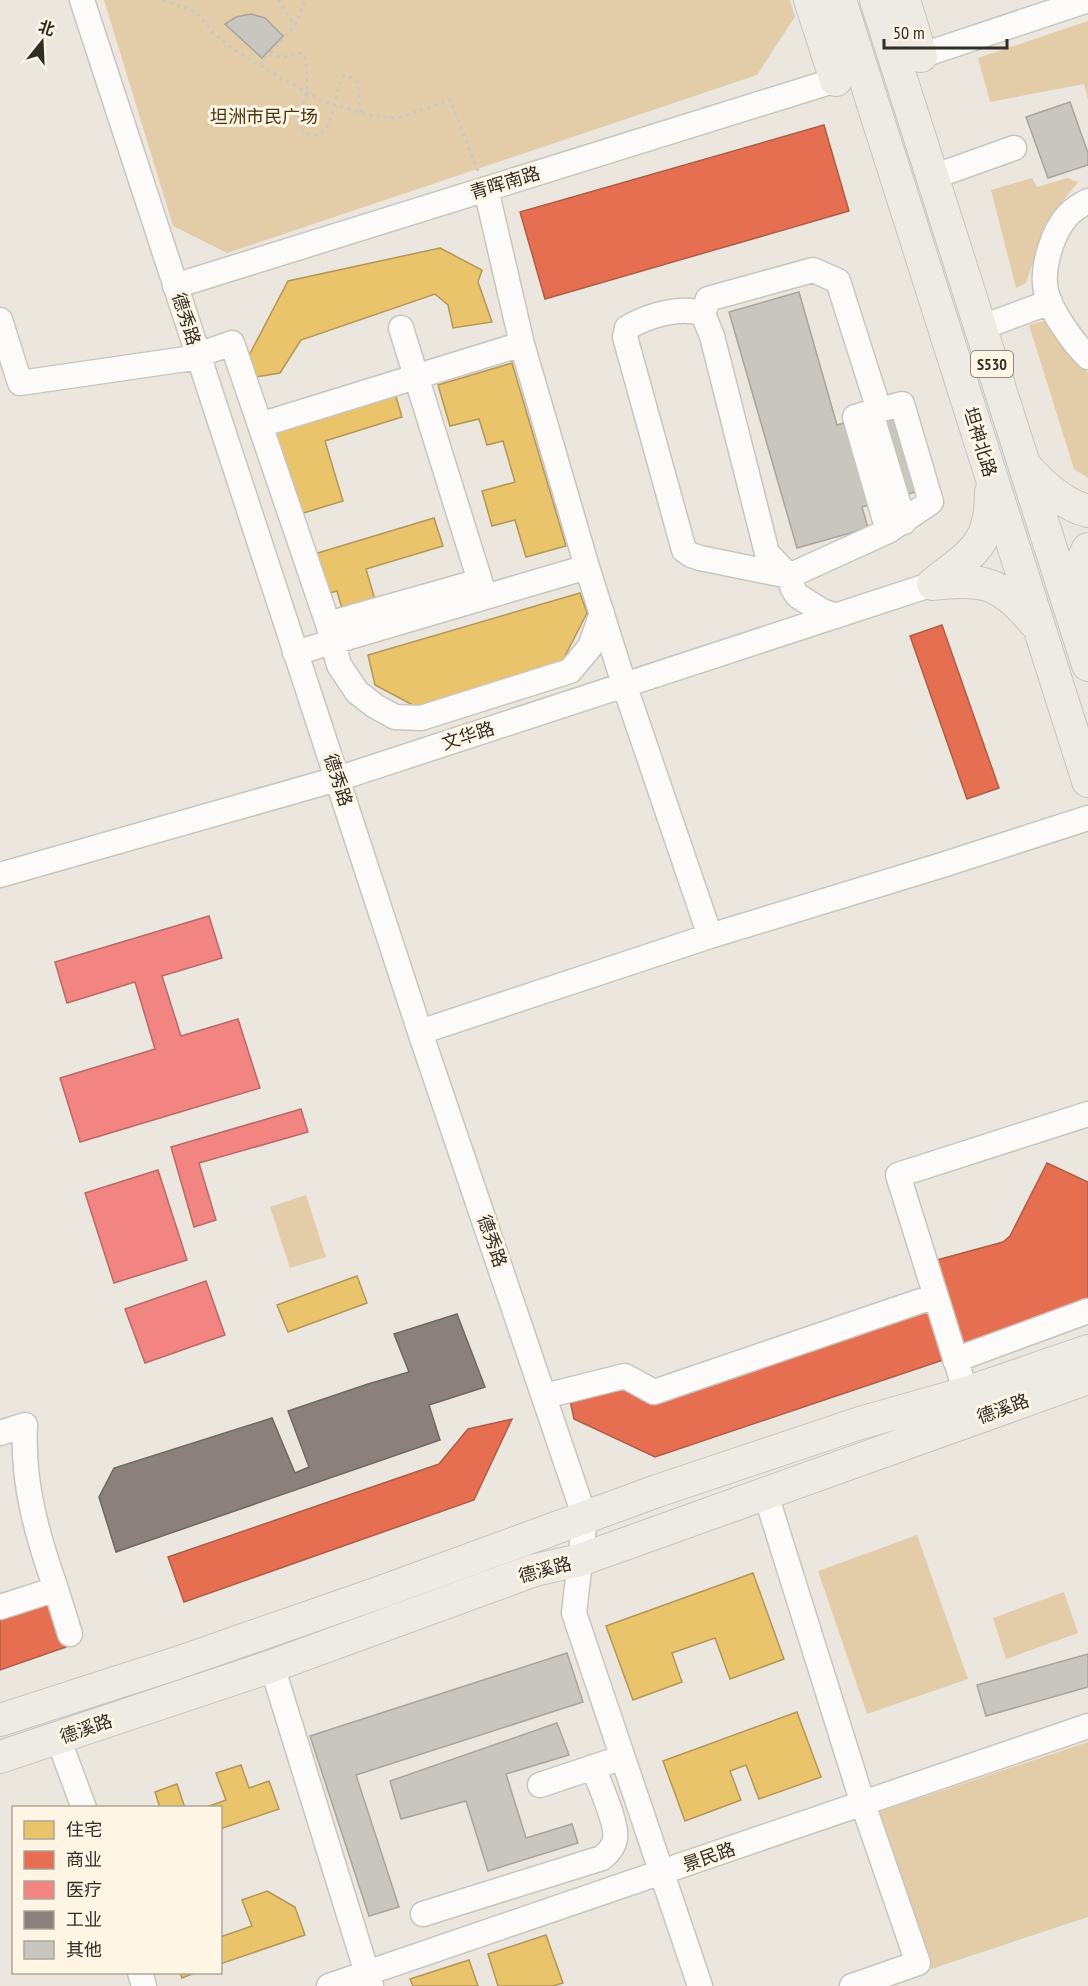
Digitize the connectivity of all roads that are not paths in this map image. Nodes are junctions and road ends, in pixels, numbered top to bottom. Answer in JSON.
{"nodes":[{"id":1,"x":82,"y":0,"type":"edge"},
{"id":2,"x":810,"y":0,"type":"edge"},
{"id":3,"x":876,"y":0,"type":"edge"},
{"id":4,"x":904,"y":0,"type":"edge"},
{"id":5,"x":1088,"y":0,"type":"edge"},
{"id":6,"x":840,"y":3,"type":"edge"},
{"id":7,"x":824,"y":42,"type":"junction"},
{"id":8,"x":909,"y":60,"type":"junction"},
{"id":9,"x":836,"y":80,"type":"joint"},
{"id":10,"x":1014,"y":148,"type":"dead end"},
{"id":11,"x":933,"y":177,"type":"junction"},
{"id":12,"x":486,"y":189,"type":"junction"},
{"id":13,"x":1088,"y":201,"type":"edge"},
{"id":14,"x":175,"y":286,"type":"junction"},
{"id":15,"x":1050,"y":302,"type":"junction"},
{"id":16,"x":703,"y":314,"type":"junction"},
{"id":17,"x":0,"y":320,"type":"edge"},
{"id":18,"x":401,"y":328,"type":"dead end"},
{"id":19,"x":980,"y":328,"type":"junction"},
{"id":20,"x":522,"y":344,"type":"junction"},
{"id":21,"x":199,"y":356,"type":"junction"},
{"id":22,"x":1088,"y":357,"type":"edge"},
{"id":23,"x":416,"y":377,"type":"junction"},
{"id":24,"x":880,"y":411,"type":"junction"},
{"id":25,"x":260,"y":425,"type":"junction"},
{"id":26,"x":1024,"y":465,"type":"junction"},
{"id":27,"x":991,"y":478,"type":"junction"},
{"id":28,"x":1088,"y":511,"type":"edge"},
{"id":29,"x":903,"y":521,"type":"junction"},
{"id":30,"x":1088,"y":549,"type":"edge"},
{"id":31,"x":587,"y":567,"type":"junction"},
{"id":32,"x":791,"y":583,"type":"junction"},
{"id":33,"x":933,"y":584,"type":"junction"},
{"id":34,"x":483,"y":589,"type":"junction"},
{"id":35,"x":602,"y":613,"type":"junction"},
{"id":36,"x":836,"y":616,"type":"junction"},
{"id":37,"x":1075,"y":626,"type":"junction"},
{"id":38,"x":1039,"y":628,"type":"junction"},
{"id":39,"x":330,"y":633,"type":"junction"},
{"id":40,"x":777,"y":635,"type":"junction"},
{"id":41,"x":296,"y":653,"type":"junction"},
{"id":42,"x":1088,"y":665,"type":"edge"},
{"id":43,"x":624,"y":684,"type":"junction"},
{"id":44,"x":337,"y":779,"type":"junction"},
{"id":45,"x":1088,"y":781,"type":"edge"},
{"id":46,"x":1088,"y":818,"type":"edge"},
{"id":47,"x":0,"y":875,"type":"edge"},
{"id":48,"x":710,"y":936,"type":"junction"},
{"id":49,"x":420,"y":1032,"type":"junction"},
{"id":50,"x":1086,"y":1118,"type":"edge"},
{"id":51,"x":935,"y":1296,"type":"junction"},
{"id":52,"x":1088,"y":1311,"type":"edge"},
{"id":53,"x":1088,"y":1351,"type":"edge"},
{"id":54,"x":955,"y":1360,"type":"junction"},
{"id":55,"x":1088,"y":1378,"type":"edge"},
{"id":56,"x":966,"y":1393,"type":"junction"},
{"id":57,"x":545,"y":1396,"type":"junction"},
{"id":58,"x":0,"y":1433,"type":"edge"},
{"id":59,"x":766,"y":1495,"type":"junction"},
{"id":60,"x":585,"y":1518,"type":"junction"},
{"id":61,"x":580,"y":1560,"type":"junction"},
{"id":62,"x":56,"y":1589,"type":"junction"},
{"id":63,"x":0,"y":1607,"type":"edge"},
{"id":64,"x":70,"y":1634,"type":"dead end"},
{"id":65,"x":272,"y":1666,"type":"junction"},
{"id":66,"x":0,"y":1720,"type":"edge"},
{"id":67,"x":1088,"y":1726,"type":"edge"},
{"id":68,"x":58,"y":1738,"type":"junction"},
{"id":69,"x":0,"y":1757,"type":"edge"},
{"id":70,"x":623,"y":1757,"type":"junction"},
{"id":71,"x":593,"y":1767,"type":"junction"},
{"id":72,"x":540,"y":1785,"type":"dead end"},
{"id":73,"x":863,"y":1804,"type":"junction"},
{"id":74,"x":83,"y":1806,"type":"edge"},
{"id":75,"x":661,"y":1874,"type":"junction"},
{"id":76,"x":522,"y":1883,"type":"junction"},
{"id":77,"x":423,"y":1914,"type":"dead end"},
{"id":78,"x":533,"y":1917,"type":"junction"},
{"id":79,"x":369,"y":1980,"type":"edge"},
{"id":80,"x":329,"y":1986,"type":"edge"},
{"id":81,"x":700,"y":1986,"type":"edge"},
{"id":82,"x":852,"y":1986,"type":"edge"}],
"edges":[{"from":1,"to":14,"type":"street","name":"德秀路"},
{"from":2,"to":7,"type":"main road"},
{"from":3,"to":8,"type":"main road","name":"坦神北路","number":"S530"},
{"from":4,"to":8,"type":"main road"},
{"from":5,"to":8,"type":"street"},
{"from":6,"to":7,"type":"main road"},
{"from":6,"to":27,"type":"main road","name":"坦神北路","number":"S530"},
{"from":7,"to":9,"type":"main road"},
{"from":8,"to":11,"type":"main road","name":"坦神北路","number":"S530"},
{"from":9,"to":12,"type":"street","name":"青晖南路"},
{"from":10,"to":11,"type":"street"},
{"from":11,"to":19,"type":"main road","name":"坦神北路","number":"S530"},
{"from":12,"to":14,"type":"street","name":"青晖南路"},
{"from":12,"to":20,"type":"street"},
{"from":13,"to":15,"type":"street"},
{"from":14,"to":21,"type":"street","name":"德秀路"},
{"from":15,"to":19,"type":"street"},
{"from":15,"to":22,"type":"street"},
{"from":16,"to":24,"type":"street"},
{"from":16,"to":32,"type":"street"},
{"from":16,"to":32,"type":"street"},
{"from":17,"to":21,"type":"street"},
{"from":18,"to":23,"type":"street"},
{"from":19,"to":26,"type":"main road","name":"坦神北路","number":"S530"},
{"from":20,"to":23,"type":"street"},
{"from":20,"to":31,"type":"street"},
{"from":21,"to":25,"type":"street"},
{"from":21,"to":41,"type":"street","name":"德秀路"},
{"from":23,"to":25,"type":"street"},
{"from":23,"to":34,"type":"street"},
{"from":24,"to":29,"type":"street"},
{"from":24,"to":29,"type":"street"},
{"from":25,"to":39,"type":"street"},
{"from":26,"to":28,"type":"main road"},
{"from":26,"to":37,"type":"main road","name":"坦神北路","number":"S530"},
{"from":27,"to":33,"type":"main road"},
{"from":27,"to":38,"type":"main road","name":"坦神北路","number":"S530"},
{"from":29,"to":32,"type":"street"},
{"from":30,"to":37,"type":"main road"},
{"from":31,"to":34,"type":"street"},
{"from":31,"to":35,"type":"street"},
{"from":32,"to":36,"type":"street"},
{"from":32,"to":40,"type":"street"},
{"from":33,"to":36,"type":"street","name":"文华路"},
{"from":33,"to":38,"type":"main road"},
{"from":34,"to":39,"type":"street"},
{"from":35,"to":39,"type":"street"},
{"from":35,"to":43,"type":"street"},
{"from":36,"to":40,"type":"street","name":"文华路"},
{"from":37,"to":42,"type":"main road","name":"坦神北路","number":"S530"},
{"from":38,"to":45,"type":"main road","name":"坦神北路","number":"S530"},
{"from":39,"to":41,"type":"street"},
{"from":40,"to":43,"type":"street","name":"文华路"},
{"from":41,"to":44,"type":"street","name":"德秀路"},
{"from":43,"to":44,"type":"street","name":"文华路"},
{"from":43,"to":48,"type":"street"},
{"from":44,"to":47,"type":"street","name":"文华路"},
{"from":44,"to":49,"type":"street","name":"德秀路"},
{"from":46,"to":48,"type":"street"},
{"from":48,"to":49,"type":"street"},
{"from":49,"to":57,"type":"street","name":"德秀路"},
{"from":50,"to":51,"type":"street"},
{"from":51,"to":54,"type":"street"},
{"from":51,"to":57,"type":"street"},
{"from":52,"to":54,"type":"street"},
{"from":53,"to":56,"type":"main road","name":"德溪路"},
{"from":54,"to":56,"type":"street"},
{"from":55,"to":59,"type":"main road","name":"德溪路"},
{"from":56,"to":60,"type":"main road","name":"德溪路"},
{"from":57,"to":60,"type":"street","name":"德秀路"},
{"from":58,"to":62,"type":"street"},
{"from":59,"to":61,"type":"main road","name":"德溪路"},
{"from":59,"to":73,"type":"street"},
{"from":60,"to":61,"type":"street","name":"德秀路"},
{"from":60,"to":66,"type":"main road","name":"德溪路"},
{"from":61,"to":65,"type":"main road","name":"德溪路"},
{"from":61,"to":70,"type":"street","name":"德秀路"},
{"from":62,"to":63,"type":"street"},
{"from":62,"to":64,"type":"street"},
{"from":65,"to":68,"type":"main road","name":"德溪路"},
{"from":65,"to":79,"type":"street"},
{"from":67,"to":73,"type":"street","name":"景民路"},
{"from":68,"to":69,"type":"main road","name":"德溪路"},
{"from":68,"to":74,"type":"street"},
{"from":70,"to":71,"type":"street"},
{"from":70,"to":75,"type":"street","name":"德秀路"},
{"from":71,"to":72,"type":"street"},
{"from":71,"to":76,"type":"street"},
{"from":73,"to":75,"type":"street","name":"景民路"},
{"from":73,"to":82,"type":"street"},
{"from":75,"to":78,"type":"street","name":"景民路"},
{"from":75,"to":81,"type":"street","name":"德秀路"},
{"from":76,"to":77,"type":"street"},
{"from":76,"to":78,"type":"street"},
{"from":78,"to":79,"type":"street","name":"景民路"},
{"from":79,"to":80,"type":"street","name":"景民路"}]}
